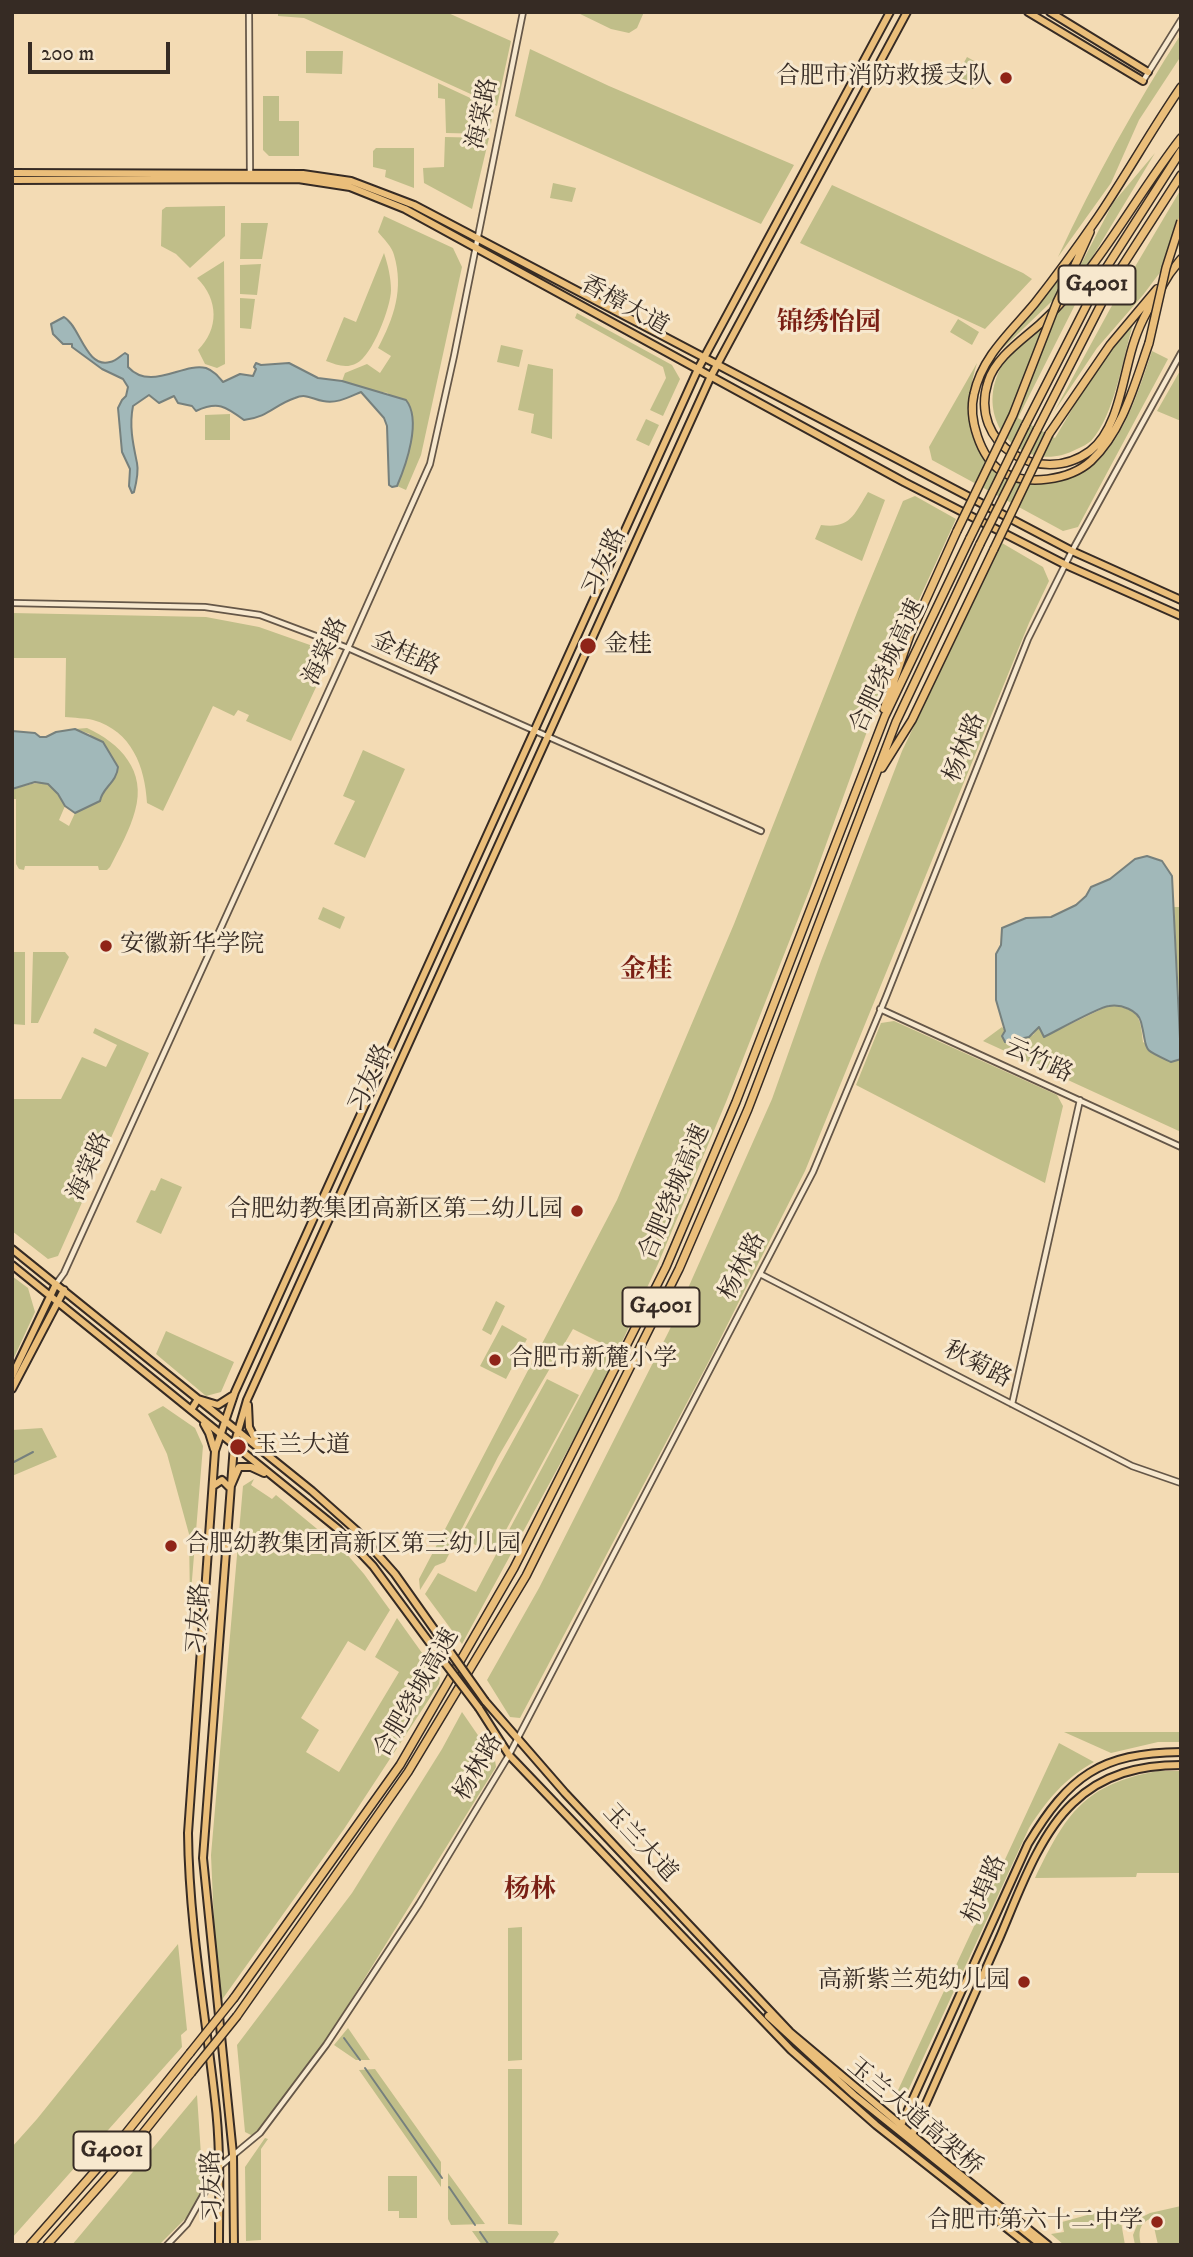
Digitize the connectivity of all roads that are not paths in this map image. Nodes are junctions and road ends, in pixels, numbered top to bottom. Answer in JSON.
{"nodes":[{"id":1,"x":249,"y":12,"type":"edge"},
{"id":2,"x":523,"y":12,"type":"edge"},
{"id":3,"x":890,"y":12,"type":"edge"},
{"id":4,"x":907,"y":12,"type":"edge"},
{"id":5,"x":1028,"y":12,"type":"edge"},
{"id":6,"x":1050,"y":12,"type":"edge"},
{"id":7,"x":1181,"y":20,"type":"edge"},
{"id":8,"x":1148,"y":72,"type":"junction"},
{"id":9,"x":1143,"y":81,"type":"joint"},
{"id":10,"x":1181,"y":87,"type":"edge"},
{"id":11,"x":1181,"y":138,"type":"edge"},
{"id":12,"x":1181,"y":151,"type":"edge"},
{"id":13,"x":12,"y":173,"type":"edge"},
{"id":14,"x":1181,"y":175,"type":"edge"},
{"id":15,"x":250,"y":176,"type":"junction"},
{"id":16,"x":12,"y":180,"type":"edge"},
{"id":17,"x":1098,"y":216,"type":"junction"},
{"id":18,"x":1181,"y":221,"type":"edge"},
{"id":19,"x":476,"y":239,"type":"junction"},
{"id":20,"x":475,"y":247,"type":"junction"},
{"id":21,"x":1181,"y":259,"type":"edge"},
{"id":22,"x":1170,"y":274,"type":"junction"},
{"id":23,"x":1181,"y":353,"type":"edge"},
{"id":24,"x":704,"y":358,"type":"junction"},
{"id":25,"x":716,"y":365,"type":"junction"},
{"id":26,"x":698,"y":369,"type":"junction"},
{"id":27,"x":711,"y":376,"type":"junction"},
{"id":28,"x":1072,"y":551,"type":"junction"},
{"id":29,"x":1066,"y":565,"type":"junction"},
{"id":30,"x":1181,"y":600,"type":"edge"},
{"id":31,"x":12,"y":603,"type":"edge"},
{"id":32,"x":1181,"y":616,"type":"edge"},
{"id":33,"x":348,"y":648,"type":"junction"},
{"id":34,"x":536,"y":732,"type":"junction"},
{"id":35,"x":548,"y":738,"type":"junction"},
{"id":36,"x":862,"y":777,"type":"junction"},
{"id":37,"x":873,"y":783,"type":"junction"},
{"id":38,"x":761,"y":831,"type":"dead end"},
{"id":39,"x":880,"y":1009,"type":"junction"},
{"id":40,"x":1080,"y":1100,"type":"junction"},
{"id":41,"x":1181,"y":1147,"type":"edge"},
{"id":42,"x":12,"y":1249,"type":"edge"},
{"id":43,"x":12,"y":1265,"type":"edge"},
{"id":44,"x":64,"y":1273,"type":"junction"},
{"id":45,"x":760,"y":1274,"type":"junction"},
{"id":46,"x":56,"y":1284,"type":"junction"},
{"id":47,"x":64,"y":1290,"type":"junction"},
{"id":48,"x":50,"y":1296,"type":"junction"},
{"id":49,"x":58,"y":1302,"type":"junction"},
{"id":50,"x":12,"y":1376,"type":"edge"},
{"id":51,"x":12,"y":1389,"type":"edge"},
{"id":52,"x":235,"y":1392,"type":"junction"},
{"id":53,"x":198,"y":1399,"type":"junction"},
{"id":54,"x":247,"y":1400,"type":"junction"},
{"id":55,"x":1012,"y":1404,"type":"junction"},
{"id":56,"x":191,"y":1410,"type":"junction"},
{"id":57,"x":200,"y":1417,"type":"junction"},
{"id":58,"x":225,"y":1421,"type":"junction"},
{"id":59,"x":238,"y":1431,"type":"junction"},
{"id":60,"x":221,"y":1434,"type":"junction"},
{"id":61,"x":234,"y":1445,"type":"junction"},
{"id":62,"x":261,"y":1449,"type":"junction"},
{"id":63,"x":215,"y":1451,"type":"junction"},
{"id":64,"x":273,"y":1460,"type":"junction"},
{"id":65,"x":264,"y":1469,"type":"junction"},
{"id":66,"x":274,"y":1478,"type":"junction"},
{"id":67,"x":1181,"y":1483,"type":"edge"},
{"id":68,"x":213,"y":1486,"type":"junction"},
{"id":69,"x":230,"y":1488,"type":"junction"},
{"id":70,"x":517,"y":1738,"type":"junction"},
{"id":71,"x":1181,"y":1752,"type":"edge"},
{"id":72,"x":509,"y":1755,"type":"junction"},
{"id":73,"x":1181,"y":1765,"type":"edge"},
{"id":74,"x":766,"y":2017,"type":"dead end"},
{"id":75,"x":901,"y":2125,"type":"junction"},
{"id":76,"x":912,"y":2135,"type":"junction"},
{"id":77,"x":233,"y":2154,"type":"junction"},
{"id":78,"x":219,"y":2167,"type":"junction"},
{"id":79,"x":30,"y":2245,"type":"edge"},
{"id":80,"x":47,"y":2245,"type":"edge"},
{"id":81,"x":167,"y":2245,"type":"edge"},
{"id":82,"x":219,"y":2245,"type":"edge"},
{"id":83,"x":234,"y":2245,"type":"edge"},
{"id":84,"x":1028,"y":2245,"type":"edge"},
{"id":85,"x":1038,"y":2245,"type":"edge"},
{"id":86,"x":1048,"y":2245,"type":"edge"}],
"edges":[{"from":1,"to":15,"type":"street"},
{"from":2,"to":19,"type":"street","name":"海棠路"},
{"from":3,"to":24,"type":"main road","name":"习友路"},
{"from":4,"to":25,"type":"main road","name":"习友路"},
{"from":5,"to":9,"type":"main road"},
{"from":6,"to":8,"type":"main road"},
{"from":7,"to":8,"type":"street"},
{"from":8,"to":9,"type":"street"},
{"from":10,"to":17,"type":"highway"},
{"from":11,"to":22,"type":"highway"},
{"from":12,"to":36,"type":"highway","name":"合肥绕城高速","number":"G4001","bridge":true},
{"from":13,"to":15,"type":"main road","name":"香樟大道"},
{"from":14,"to":37,"type":"highway","name":"合肥绕城高速","number":"G4001","bridge":true},
{"from":15,"to":16,"type":"main road","name":"香樟大道"},
{"from":15,"to":19,"type":"main road","name":"香樟大道"},
{"from":15,"to":20,"type":"main road","name":"香樟大道"},
{"from":17,"to":18,"type":"highway","bridge":true},
{"from":17,"to":36,"type":"highway","bridge":true},
{"from":19,"to":20,"type":"street","name":"海棠路"},
{"from":19,"to":24,"type":"main road","name":"香樟大道"},
{"from":20,"to":26,"type":"main road","name":"香樟大道"},
{"from":20,"to":33,"type":"street","name":"海棠路"},
{"from":21,"to":22,"type":"highway"},
{"from":22,"to":37,"type":"highway","bridge":true},
{"from":23,"to":28,"type":"street","name":"杨林路"},
{"from":24,"to":25,"type":"main road","name":"香樟大道"},
{"from":24,"to":26,"type":"main road","name":"习友路"},
{"from":25,"to":27,"type":"main road","name":"习友路"},
{"from":25,"to":28,"type":"main road","name":"香樟大道"},
{"from":26,"to":27,"type":"main road","name":"香樟大道"},
{"from":26,"to":34,"type":"main road","name":"习友路"},
{"from":27,"to":29,"type":"main road","name":"香樟大道"},
{"from":27,"to":35,"type":"main road","name":"习友路"},
{"from":28,"to":29,"type":"street","name":"杨林路"},
{"from":28,"to":30,"type":"main road","name":"香樟大道"},
{"from":29,"to":32,"type":"main road","name":"香樟大道"},
{"from":29,"to":39,"type":"street","name":"杨林路"},
{"from":31,"to":33,"type":"street","name":"金桂路"},
{"from":33,"to":34,"type":"street","name":"金桂路"},
{"from":33,"to":44,"type":"street","name":"海棠路"},
{"from":34,"to":35,"type":"street","name":"金桂路"},
{"from":34,"to":52,"type":"main road","name":"习友路"},
{"from":35,"to":38,"type":"street","name":"金桂路"},
{"from":35,"to":54,"type":"main road","name":"习友路"},
{"from":36,"to":79,"type":"highway","name":"合肥绕城高速","number":"G4001","bridge":true},
{"from":37,"to":80,"type":"highway","name":"合肥绕城高速","number":"G4001","bridge":true},
{"from":39,"to":40,"type":"street","name":"云竹路"},
{"from":39,"to":45,"type":"street","name":"杨林路"},
{"from":40,"to":41,"type":"street","name":"云竹路"},
{"from":40,"to":55,"type":"street"},
{"from":42,"to":46,"type":"main road","name":"玉兰大道"},
{"from":43,"to":48,"type":"main road","name":"玉兰大道"},
{"from":44,"to":46,"type":"street","name":"海棠路"},
{"from":44,"to":47,"type":"street","name":"海棠路"},
{"from":45,"to":55,"type":"street","name":"秋菊路"},
{"from":45,"to":70,"type":"street","name":"杨林路"},
{"from":46,"to":47,"type":"main road","name":"玉兰大道"},
{"from":46,"to":48,"type":"main road"},
{"from":47,"to":49,"type":"main road"},
{"from":47,"to":53,"type":"main road","name":"玉兰大道"},
{"from":48,"to":49,"type":"main road","name":"玉兰大道"},
{"from":48,"to":50,"type":"main road"},
{"from":49,"to":51,"type":"main road"},
{"from":49,"to":56,"type":"main road","name":"玉兰大道"},
{"from":52,"to":53,"type":"main road"},
{"from":52,"to":58,"type":"main road","name":"习友路"},
{"from":53,"to":56,"type":"main road"},
{"from":53,"to":58,"type":"main road","name":"玉兰大道"},
{"from":54,"to":59,"type":"main road","name":"习友路"},
{"from":54,"to":62,"type":"main road"},
{"from":55,"to":67,"type":"street","name":"秋菊路"},
{"from":56,"to":57,"type":"main road","name":"玉兰大道"},
{"from":57,"to":60,"type":"main road","name":"玉兰大道"},
{"from":57,"to":63,"type":"main road"},
{"from":58,"to":59,"type":"main road","name":"玉兰大道"},
{"from":58,"to":60,"type":"main road","name":"习友路"},
{"from":59,"to":61,"type":"main road","name":"习友路"},
{"from":59,"to":62,"type":"main road","name":"玉兰大道"},
{"from":60,"to":61,"type":"main road","name":"玉兰大道"},
{"from":60,"to":63,"type":"main road","name":"习友路"},
{"from":61,"to":65,"type":"main road","name":"玉兰大道"},
{"from":61,"to":69,"type":"main road","name":"习友路"},
{"from":62,"to":64,"type":"main road","name":"玉兰大道"},
{"from":63,"to":68,"type":"main road","name":"习友路"},
{"from":64,"to":65,"type":"main road"},
{"from":64,"to":70,"type":"main road","name":"玉兰大道","bridge":true},
{"from":65,"to":66,"type":"main road","name":"玉兰大道"},
{"from":66,"to":69,"type":"main road"},
{"from":66,"to":72,"type":"main road","name":"玉兰大道","bridge":true},
{"from":68,"to":69,"type":"main road"},
{"from":68,"to":78,"type":"main road","name":"习友路"},
{"from":69,"to":77,"type":"main road","name":"习友路"},
{"from":70,"to":72,"type":"street","name":"杨林路"},
{"from":70,"to":75,"type":"main road","name":"玉兰大道"},
{"from":71,"to":75,"type":"main road","name":"杭埠路"},
{"from":72,"to":77,"type":"street","name":"杨林路"},
{"from":72,"to":84,"type":"main road","name":"玉兰大道"},
{"from":73,"to":76,"type":"main road","name":"杭埠路"},
{"from":74,"to":85,"type":"main road","name":"玉兰大道高架桥"},
{"from":75,"to":76,"type":"main road","name":"玉兰大道"},
{"from":76,"to":86,"type":"main road","name":"玉兰大道"},
{"from":77,"to":78,"type":"street","name":"杨林路"},
{"from":77,"to":83,"type":"main road","name":"习友路"},
{"from":78,"to":81,"type":"street","name":"杨林路"},
{"from":78,"to":82,"type":"main road","name":"习友路"}]}
